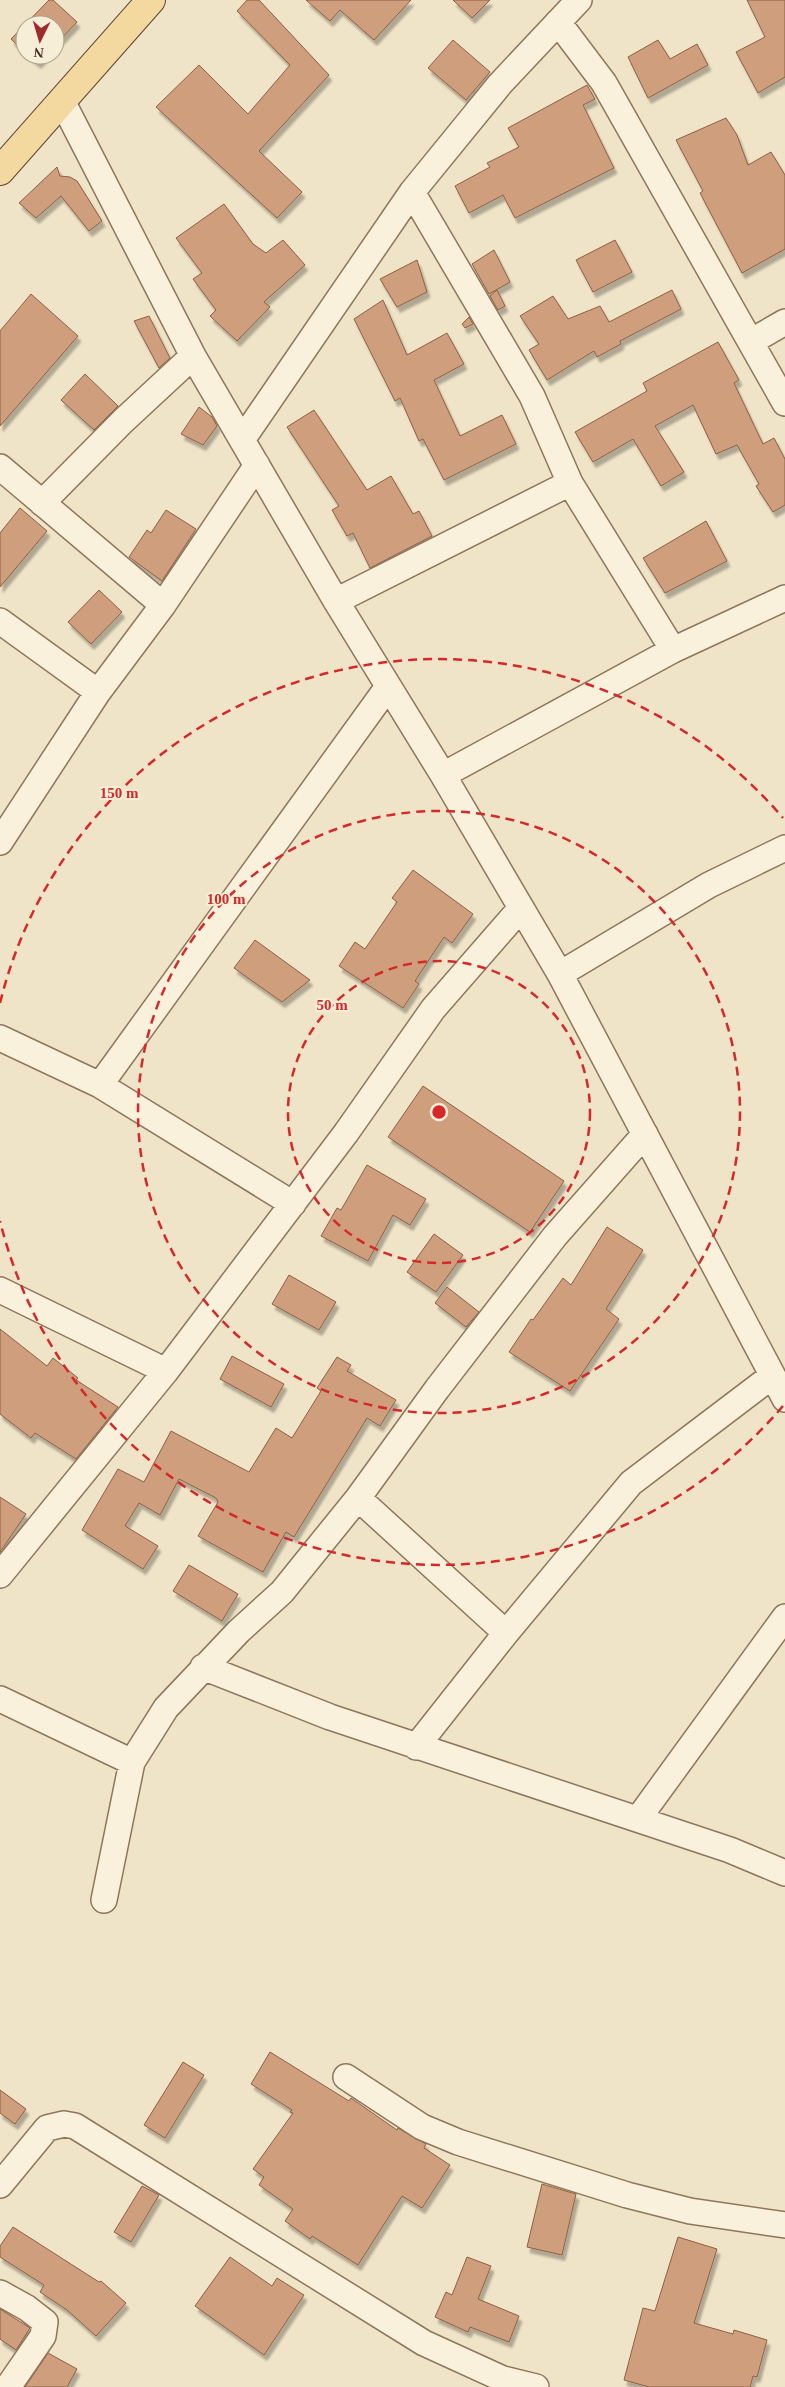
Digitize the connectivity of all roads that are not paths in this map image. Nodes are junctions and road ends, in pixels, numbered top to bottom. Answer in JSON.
{"nodes":[{"id":1,"x":151,"y":0,"type":"edge"},
{"id":2,"x":579,"y":0,"type":"edge"},
{"id":3,"x":558,"y":22,"type":"junction"},
{"id":4,"x":62,"y":101,"type":"junction"},
{"id":5,"x":0,"y":171,"type":"edge"},
{"id":6,"x":412,"y":192,"type":"junction"},
{"id":7,"x":785,"y":322,"type":"edge"},
{"id":8,"x":752,"y":341,"type":"junction"},
{"id":9,"x":193,"y":356,"type":"junction"},
{"id":10,"x":785,"y":403,"type":"edge"},
{"id":11,"x":242,"y":440,"type":"junction"},
{"id":12,"x":256,"y":464,"type":"junction"},
{"id":13,"x":0,"y":467,"type":"edge"},
{"id":14,"x":570,"y":483,"type":"junction"},
{"id":15,"x":42,"y":503,"type":"junction"},
{"id":16,"x":785,"y":598,"type":"edge"},
{"id":17,"x":336,"y":601,"type":"junction"},
{"id":18,"x":163,"y":605,"type":"junction"},
{"id":19,"x":0,"y":621,"type":"edge"},
{"id":20,"x":673,"y":650,"type":"junction"},
{"id":21,"x":387,"y":688,"type":"junction"},
{"id":22,"x":98,"y":692,"type":"junction"},
{"id":23,"x":444,"y":775,"type":"junction"},
{"id":24,"x":0,"y":842,"type":"edge"},
{"id":25,"x":785,"y":848,"type":"edge"},
{"id":26,"x":521,"y":908,"type":"junction"},
{"id":27,"x":560,"y":974,"type":"junction"},
{"id":28,"x":0,"y":1038,"type":"edge"},
{"id":29,"x":100,"y":1085,"type":"junction"},
{"id":30,"x":645,"y":1134,"type":"junction"},
{"id":31,"x":293,"y":1204,"type":"junction"},
{"id":32,"x":0,"y":1290,"type":"edge"},
{"id":33,"x":166,"y":1372,"type":"junction"},
{"id":34,"x":772,"y":1376,"type":"junction"},
{"id":35,"x":785,"y":1399,"type":"edge"},
{"id":36,"x":358,"y":1498,"type":"junction"},
{"id":37,"x":0,"y":1575,"type":"edge"},
{"id":38,"x":785,"y":1617,"type":"edge"},
{"id":39,"x":506,"y":1633,"type":"junction"},
{"id":40,"x":203,"y":1667,"type":"junction"},
{"id":41,"x":0,"y":1699,"type":"edge"},
{"id":42,"x":416,"y":1747,"type":"junction"},
{"id":43,"x":132,"y":1762,"type":"junction"},
{"id":44,"x":638,"y":1818,"type":"junction"},
{"id":45,"x":785,"y":1873,"type":"edge"},
{"id":46,"x":104,"y":1900,"type":"dead end"},
{"id":47,"x":346,"y":2077,"type":"dead end"},
{"id":48,"x":0,"y":2185,"type":"edge"},
{"id":49,"x":785,"y":2225,"type":"edge"},
{"id":50,"x":0,"y":2293,"type":"edge"},
{"id":51,"x":501,"y":2383,"type":"edge"},
{"id":52,"x":8,"y":2387,"type":"edge"},
{"id":53,"x":536,"y":2387,"type":"edge"}],
"edges":[{"from":1,"to":4,"type":"main road"},
{"from":2,"to":3,"type":"street"},
{"from":3,"to":6,"type":"street"},
{"from":3,"to":8,"type":"street"},
{"from":4,"to":5,"type":"main road"},
{"from":4,"to":9,"type":"street"},
{"from":6,"to":11,"type":"street"},
{"from":6,"to":14,"type":"street"},
{"from":7,"to":8,"type":"street"},
{"from":8,"to":10,"type":"street"},
{"from":9,"to":11,"type":"street"},
{"from":9,"to":15,"type":"street"},
{"from":11,"to":12,"type":"street"},
{"from":12,"to":17,"type":"street"},
{"from":12,"to":18,"type":"street"},
{"from":13,"to":15,"type":"street"},
{"from":14,"to":17,"type":"street"},
{"from":14,"to":20,"type":"street"},
{"from":15,"to":18,"type":"street"},
{"from":16,"to":20,"type":"street"},
{"from":17,"to":21,"type":"street"},
{"from":18,"to":22,"type":"street"},
{"from":19,"to":22,"type":"street"},
{"from":20,"to":23,"type":"street"},
{"from":21,"to":23,"type":"street"},
{"from":21,"to":29,"type":"street"},
{"from":22,"to":24,"type":"street"},
{"from":23,"to":26,"type":"street"},
{"from":25,"to":27,"type":"street"},
{"from":26,"to":27,"type":"street"},
{"from":26,"to":31,"type":"street"},
{"from":27,"to":30,"type":"street"},
{"from":28,"to":29,"type":"street"},
{"from":29,"to":31,"type":"street"},
{"from":30,"to":34,"type":"street"},
{"from":30,"to":36,"type":"street"},
{"from":31,"to":33,"type":"street"},
{"from":32,"to":33,"type":"street"},
{"from":33,"to":37,"type":"street"},
{"from":34,"to":35,"type":"street"},
{"from":34,"to":39,"type":"street"},
{"from":36,"to":39,"type":"street"},
{"from":36,"to":40,"type":"street"},
{"from":38,"to":44,"type":"street"},
{"from":39,"to":42,"type":"street"},
{"from":40,"to":42,"type":"street"},
{"from":40,"to":43,"type":"street"},
{"from":41,"to":43,"type":"street"},
{"from":42,"to":44,"type":"street"},
{"from":43,"to":46,"type":"street"},
{"from":44,"to":45,"type":"street"},
{"from":47,"to":49,"type":"street"},
{"from":48,"to":51,"type":"street"},
{"from":50,"to":52,"type":"street"},
{"from":51,"to":53,"type":"street"}]}
